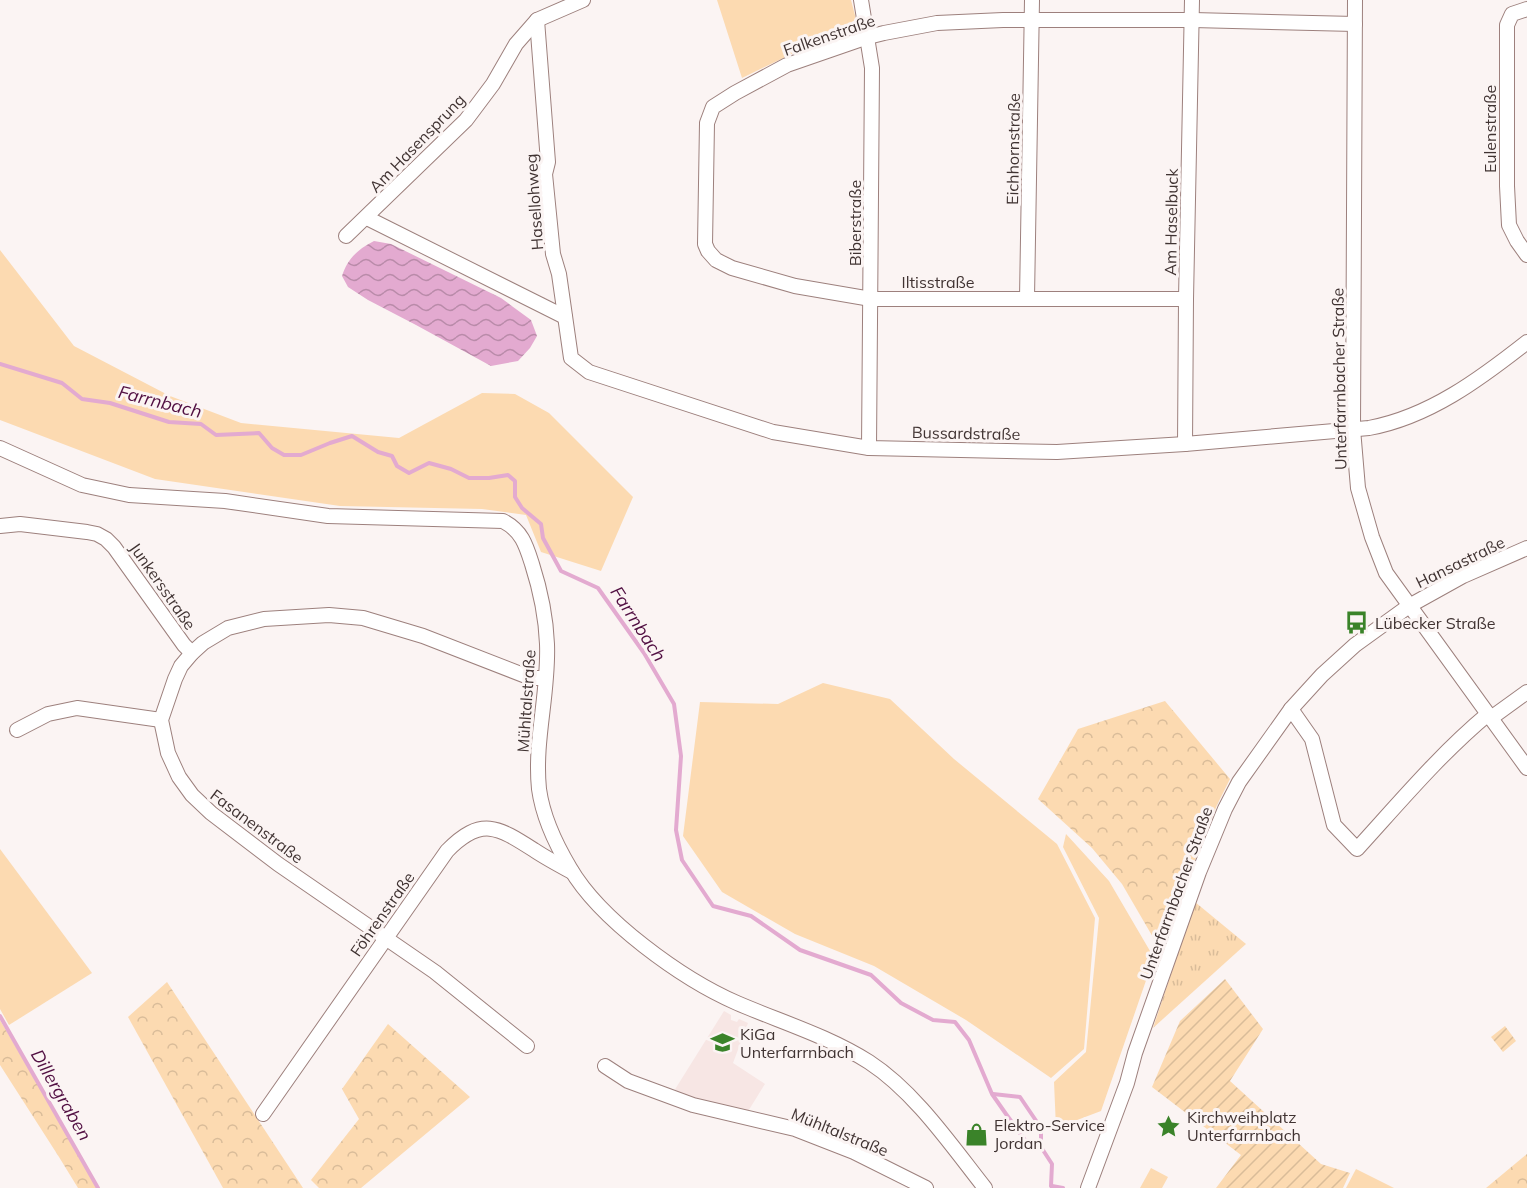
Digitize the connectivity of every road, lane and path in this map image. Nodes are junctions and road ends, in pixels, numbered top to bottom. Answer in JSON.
{"nodes":[{"id":1,"x":583,"y":0,"type":"edge"},
{"id":2,"x":861,"y":0,"type":"edge"},
{"id":3,"x":1032,"y":0,"type":"edge"},
{"id":4,"x":1192,"y":0,"type":"edge"},
{"id":5,"x":1355,"y":0,"type":"edge"},
{"id":6,"x":1527,"y":9,"type":"edge"},
{"id":7,"x":537,"y":20,"type":"junction"},
{"id":8,"x":1192,"y":20,"type":"junction"},
{"id":9,"x":1032,"y":21,"type":"junction"},
{"id":10,"x":1355,"y":24,"type":"junction"},
{"id":11,"x":868,"y":37,"type":"junction"},
{"id":12,"x":367,"y":218,"type":"junction"},
{"id":13,"x":346,"y":236,"type":"dead end"},
{"id":14,"x":705,"y":244,"type":"joint"},
{"id":15,"x":1527,"y":255,"type":"edge"},
{"id":16,"x":1027,"y":298,"type":"junction"},
{"id":17,"x":871,"y":299,"type":"junction"},
{"id":18,"x":1186,"y":299,"type":"junction"},
{"id":19,"x":565,"y":317,"type":"junction"},
{"id":20,"x":1527,"y":342,"type":"edge"},
{"id":21,"x":589,"y":372,"type":"joint"},
{"id":22,"x":1353,"y":429,"type":"junction"},
{"id":23,"x":1185,"y":444,"type":"junction"},
{"id":24,"x":0,"y":448,"type":"edge"},
{"id":25,"x":869,"y":448,"type":"junction"},
{"id":26,"x":0,"y":526,"type":"edge"},
{"id":27,"x":1527,"y":548,"type":"edge"},
{"id":28,"x":1409,"y":606,"type":"junction"},
{"id":29,"x":192,"y":653,"type":"junction"},
{"id":30,"x":545,"y":678,"type":"junction"},
{"id":31,"x":1527,"y":692,"type":"edge"},
{"id":32,"x":1291,"y":709,"type":"junction"},
{"id":33,"x":1490,"y":716,"type":"junction"},
{"id":34,"x":161,"y":720,"type":"junction"},
{"id":35,"x":17,"y":730,"type":"dead end"},
{"id":36,"x":1527,"y":768,"type":"edge"},
{"id":37,"x":572,"y":872,"type":"junction"},
{"id":38,"x":385,"y":938,"type":"junction"},
{"id":39,"x":527,"y":1047,"type":"dead end"},
{"id":40,"x":605,"y":1065,"type":"dead end"},
{"id":41,"x":263,"y":1114,"type":"dead end"},
{"id":42,"x":1090,"y":1183,"type":"edge"},
{"id":43,"x":926,"y":1188,"type":"edge"},
{"id":44,"x":985,"y":1188,"type":"edge"}],
"edges":[{"from":1,"to":7,"type":"street","name":"Am Hasensprung"},
{"from":2,"to":11,"type":"street","name":"Biberstraße"},
{"from":3,"to":9,"type":"street","name":"Eichhornstraße"},
{"from":4,"to":8,"type":"street","name":"Am Haselbuck"},
{"from":5,"to":10,"type":"street","name":"Unterfarrnbacher Straße"},
{"from":6,"to":15,"type":"street","name":"Eulenstraße"},
{"from":7,"to":12,"type":"street","name":"Am Hasensprung"},
{"from":7,"to":19,"type":"street","name":"Hasellohweg"},
{"from":8,"to":9,"type":"street","name":"Falkenstraße"},
{"from":8,"to":10,"type":"street","name":"Falkenstraße"},
{"from":8,"to":18,"type":"street","name":"Am Haselbuck"},
{"from":9,"to":11,"type":"street","name":"Falkenstraße"},
{"from":9,"to":16,"type":"street","name":"Eichhornstraße"},
{"from":10,"to":22,"type":"street","name":"Unterfarrnbacher Straße"},
{"from":11,"to":14,"type":"street","name":"Falkenstraße"},
{"from":11,"to":17,"type":"street","name":"Biberstraße"},
{"from":12,"to":13,"type":"street","name":"Am Hasensprung"},
{"from":12,"to":19,"type":"street"},
{"from":14,"to":17,"type":"street","name":"Iltisstraße"},
{"from":16,"to":17,"type":"street","name":"Iltisstraße"},
{"from":16,"to":18,"type":"street","name":"Iltisstraße"},
{"from":17,"to":25,"type":"street","name":"Biberstraße"},
{"from":18,"to":23,"type":"street","name":"Am Haselbuck"},
{"from":19,"to":21,"type":"street","name":"Hasellohweg"},
{"from":20,"to":22,"type":"street","name":"Bussardstraße"},
{"from":21,"to":25,"type":"street","name":"Bussardstraße"},
{"from":22,"to":23,"type":"street","name":"Bussardstraße"},
{"from":22,"to":28,"type":"street","name":"Unterfarrnbacher Straße"},
{"from":23,"to":25,"type":"street","name":"Bussardstraße"},
{"from":24,"to":30,"type":"street","name":"Mühltalstraße"},
{"from":26,"to":29,"type":"street","name":"Junkersstraße"},
{"from":27,"to":28,"type":"street","name":"Hansastraße"},
{"from":28,"to":32,"type":"street","name":"Unterfarrnbacher Straße"},
{"from":28,"to":33,"type":"street"},
{"from":29,"to":30,"type":"street"},
{"from":29,"to":34,"type":"street"},
{"from":30,"to":37,"type":"street","name":"Mühltalstraße"},
{"from":31,"to":33,"type":"street"},
{"from":32,"to":33,"type":"street"},
{"from":32,"to":42,"type":"street","name":"Unterfarrnbacher Straße"},
{"from":33,"to":36,"type":"street"},
{"from":34,"to":35,"type":"street"},
{"from":34,"to":38,"type":"street","name":"Fasanenstraße"},
{"from":37,"to":38,"type":"street","name":"Föhrenstraße"},
{"from":37,"to":44,"type":"street","name":"Mühltalstraße"},
{"from":38,"to":39,"type":"street","name":"Fasanenstraße"},
{"from":38,"to":41,"type":"street","name":"Föhrenstraße"},
{"from":40,"to":43,"type":"street","name":"Mühltalstraße"}]}
